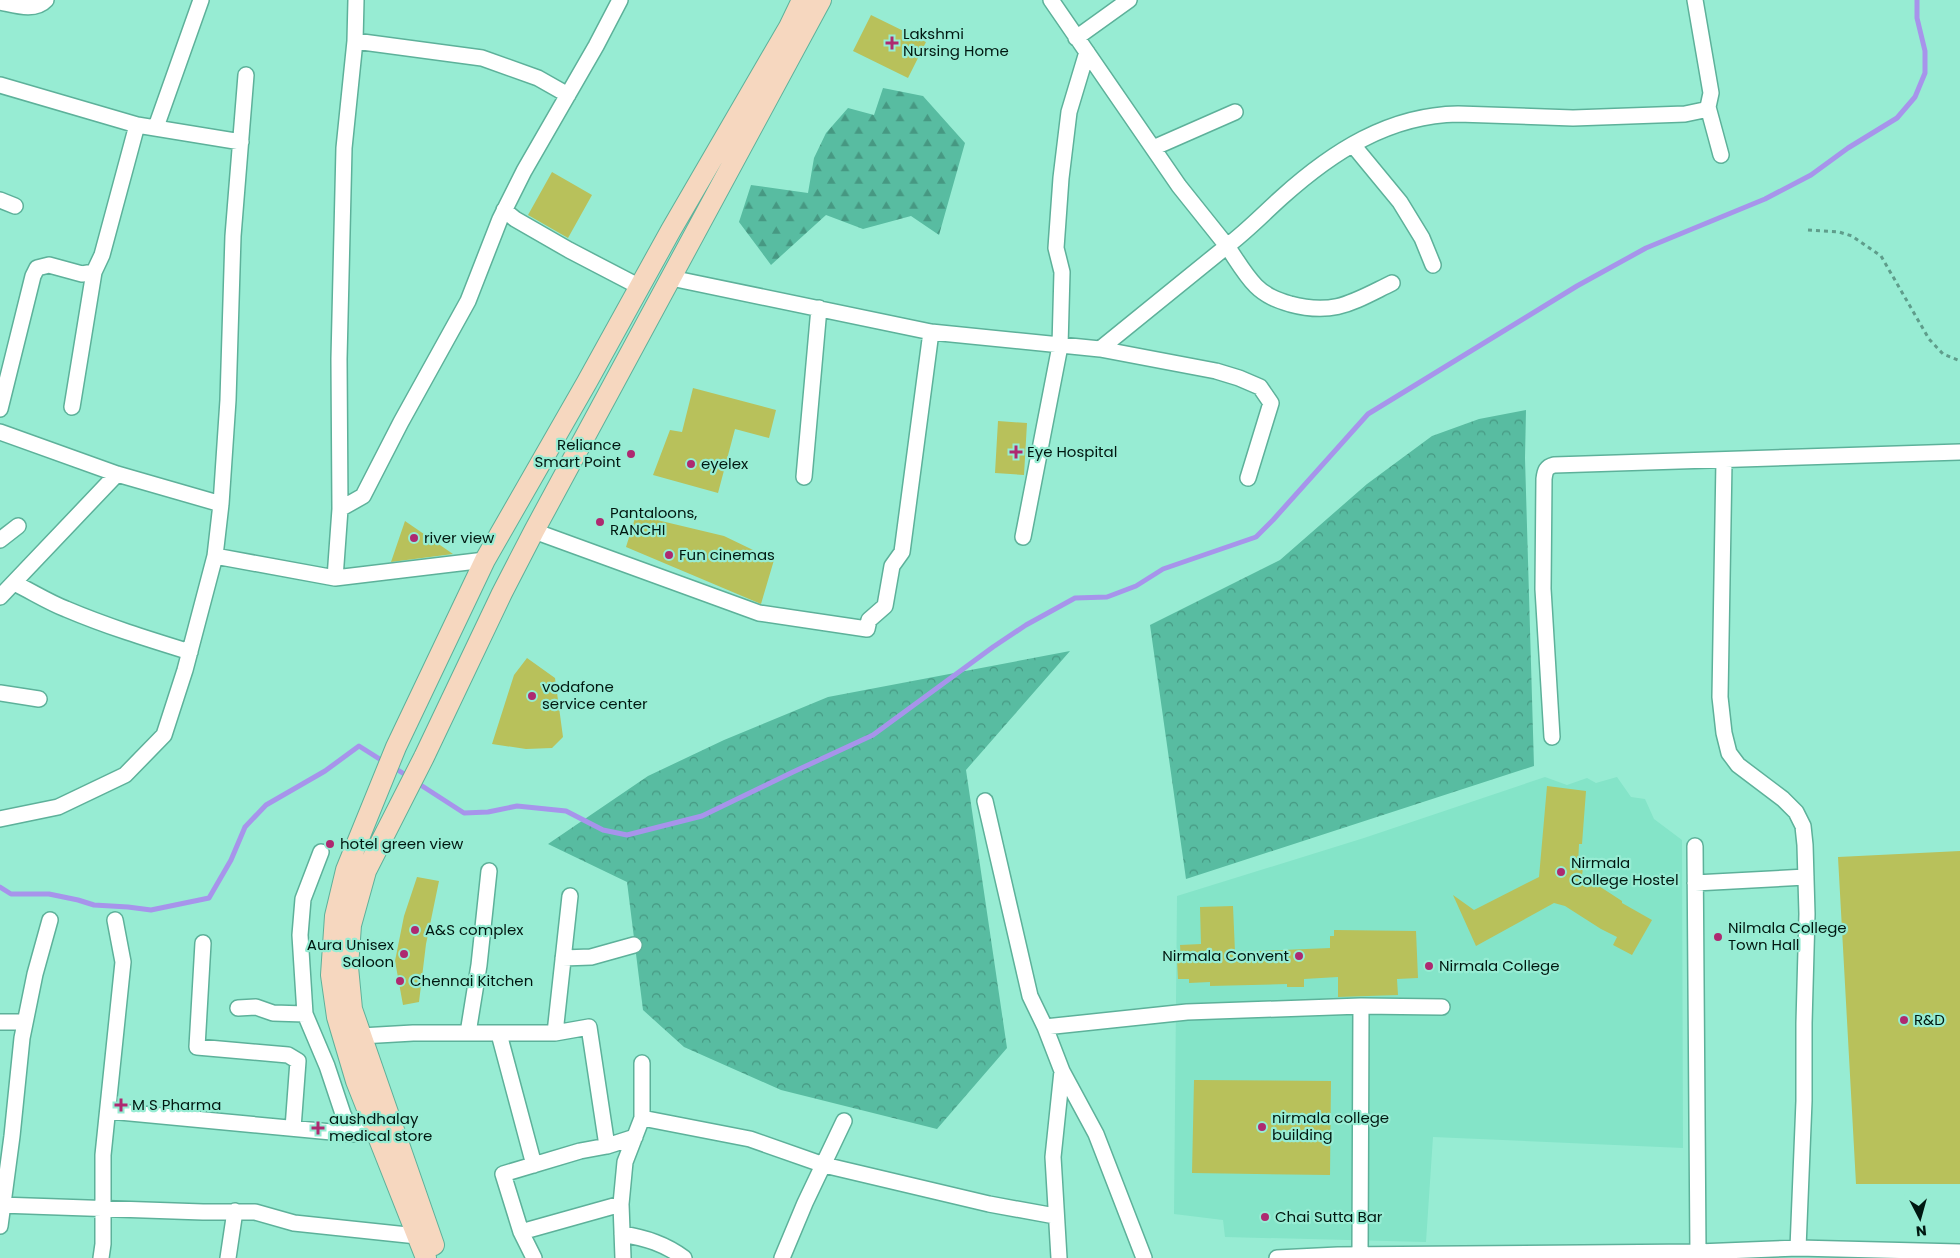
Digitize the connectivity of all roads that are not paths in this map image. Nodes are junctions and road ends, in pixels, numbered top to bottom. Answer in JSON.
{"nodes":[{"id":1,"x":46,"y":0,"type":"edge"},
{"id":2,"x":201,"y":0,"type":"edge"},
{"id":3,"x":356,"y":0,"type":"edge"},
{"id":4,"x":620,"y":0,"type":"edge"},
{"id":5,"x":802,"y":0,"type":"edge"},
{"id":6,"x":821,"y":0,"type":"edge"},
{"id":7,"x":1051,"y":0,"type":"edge"},
{"id":8,"x":1129,"y":0,"type":"edge"},
{"id":9,"x":1696,"y":0,"type":"edge"},
{"id":10,"x":0,"y":2,"type":"edge"},
{"id":11,"x":1076,"y":38,"type":"junction"},
{"id":12,"x":355,"y":41,"type":"junction"},
{"id":13,"x":1086,"y":52,"type":"junction"},
{"id":14,"x":246,"y":75,"type":"dead end"},
{"id":15,"x":0,"y":84,"type":"edge"},
{"id":16,"x":568,"y":95,"type":"junction"},
{"id":17,"x":1708,"y":107,"type":"junction"},
{"id":18,"x":1234,"y":112,"type":"dead end"},
{"id":19,"x":137,"y":125,"type":"junction"},
{"id":20,"x":156,"y":127,"type":"junction"},
{"id":21,"x":241,"y":142,"type":"junction"},
{"id":22,"x":1353,"y":145,"type":"junction"},
{"id":23,"x":1154,"y":148,"type":"junction"},
{"id":24,"x":1721,"y":155,"type":"dead end"},
{"id":25,"x":0,"y":200,"type":"edge"},
{"id":26,"x":15,"y":206,"type":"dead end"},
{"id":27,"x":504,"y":210,"type":"junction"},
{"id":28,"x":1227,"y":246,"type":"junction"},
{"id":29,"x":1433,"y":265,"type":"dead end"},
{"id":30,"x":94,"y":272,"type":"junction"},
{"id":31,"x":671,"y":278,"type":"junction"},
{"id":32,"x":1392,"y":283,"type":"dead end"},
{"id":33,"x":640,"y":287,"type":"junction"},
{"id":34,"x":819,"y":308,"type":"junction"},
{"id":35,"x":931,"y":332,"type":"junction"},
{"id":36,"x":1060,"y":346,"type":"junction"},
{"id":37,"x":1100,"y":350,"type":"junction"},
{"id":38,"x":72,"y":407,"type":"dead end"},
{"id":39,"x":0,"y":410,"type":"edge"},
{"id":40,"x":0,"y":432,"type":"edge"},
{"id":41,"x":1960,"y":452,"type":"edge"},
{"id":42,"x":1724,"y":461,"type":"junction"},
{"id":43,"x":118,"y":474,"type":"junction"},
{"id":44,"x":804,"y":477,"type":"dead end"},
{"id":45,"x":1248,"y":478,"type":"dead end"},
{"id":46,"x":221,"y":504,"type":"junction"},
{"id":47,"x":340,"y":509,"type":"junction"},
{"id":48,"x":18,"y":526,"type":"dead end"},
{"id":49,"x":534,"y":531,"type":"junction"},
{"id":50,"x":1023,"y":537,"type":"dead end"},
{"id":51,"x":0,"y":540,"type":"edge"},
{"id":52,"x":215,"y":556,"type":"junction"},
{"id":53,"x":485,"y":560,"type":"junction"},
{"id":54,"x":335,"y":578,"type":"junction"},
{"id":55,"x":14,"y":583,"type":"junction"},
{"id":56,"x":0,"y":597,"type":"edge"},
{"id":57,"x":190,"y":652,"type":"junction"},
{"id":58,"x":0,"y":693,"type":"edge"},
{"id":59,"x":420,"y":698,"type":"junction"},
{"id":60,"x":40,"y":699,"type":"dead end"},
{"id":61,"x":448,"y":707,"type":"junction"},
{"id":62,"x":1552,"y":736,"type":"dead end"},
{"id":63,"x":985,"y":801,"type":"dead end"},
{"id":64,"x":0,"y":819,"type":"edge"},
{"id":65,"x":1695,"y":846,"type":"dead end"},
{"id":66,"x":320,"y":852,"type":"dead end"},
{"id":67,"x":489,"y":872,"type":"dead end"},
{"id":68,"x":1806,"y":877,"type":"junction"},
{"id":69,"x":1695,"y":883,"type":"junction"},
{"id":70,"x":570,"y":896,"type":"dead end"},
{"id":71,"x":50,"y":920,"type":"dead end"},
{"id":72,"x":115,"y":920,"type":"dead end"},
{"id":73,"x":203,"y":943,"type":"dead end"},
{"id":74,"x":634,"y":945,"type":"dead end"},
{"id":75,"x":563,"y":958,"type":"junction"},
{"id":76,"x":1361,"y":1006,"type":"junction"},
{"id":77,"x":1442,"y":1007,"type":"dead end"},
{"id":78,"x":238,"y":1008,"type":"dead end"},
{"id":79,"x":305,"y":1014,"type":"junction"},
{"id":80,"x":0,"y":1022,"type":"edge"},
{"id":81,"x":25,"y":1022,"type":"junction"},
{"id":82,"x":1045,"y":1027,"type":"junction"},
{"id":83,"x":468,"y":1033,"type":"junction"},
{"id":84,"x":555,"y":1033,"type":"junction"},
{"id":85,"x":499,"y":1034,"type":"junction"},
{"id":86,"x":361,"y":1036,"type":"junction"},
{"id":87,"x":642,"y":1063,"type":"dead end"},
{"id":88,"x":1062,"y":1071,"type":"junction"},
{"id":89,"x":109,"y":1111,"type":"junction"},
{"id":90,"x":642,"y":1118,"type":"junction"},
{"id":91,"x":844,"y":1121,"type":"dead end"},
{"id":92,"x":373,"y":1124,"type":"junction"},
{"id":93,"x":293,"y":1128,"type":"junction"},
{"id":94,"x":353,"y":1134,"type":"junction"},
{"id":95,"x":6,"y":1136,"type":"edge"},
{"id":96,"x":635,"y":1137,"type":"junction"},
{"id":97,"x":607,"y":1146,"type":"junction"},
{"id":98,"x":534,"y":1165,"type":"junction"},
{"id":99,"x":824,"y":1165,"type":"junction"},
{"id":100,"x":1,"y":1204,"type":"edge"},
{"id":101,"x":621,"y":1204,"type":"junction"},
{"id":102,"x":102,"y":1208,"type":"junction"},
{"id":103,"x":235,"y":1211,"type":"junction"},
{"id":104,"x":1056,"y":1216,"type":"junction"},
{"id":105,"x":0,"y":1226,"type":"edge"},
{"id":106,"x":521,"y":1232,"type":"junction"},
{"id":107,"x":622,"y":1234,"type":"junction"},
{"id":108,"x":417,"y":1236,"type":"junction"},
{"id":109,"x":1798,"y":1248,"type":"junction"},
{"id":110,"x":1698,"y":1252,"type":"junction"},
{"id":111,"x":1960,"y":1252,"type":"edge"},
{"id":112,"x":1828,"y":1254,"type":"edge"},
{"id":113,"x":1360,"y":1256,"type":"junction"},
{"id":114,"x":101,"y":1258,"type":"edge"},
{"id":115,"x":228,"y":1258,"type":"edge"},
{"id":116,"x":426,"y":1258,"type":"edge"},
{"id":117,"x":439,"y":1258,"type":"edge"},
{"id":118,"x":534,"y":1258,"type":"edge"},
{"id":119,"x":622,"y":1258,"type":"edge"},
{"id":120,"x":684,"y":1258,"type":"edge"},
{"id":121,"x":782,"y":1258,"type":"edge"},
{"id":122,"x":1059,"y":1258,"type":"edge"},
{"id":123,"x":1144,"y":1258,"type":"edge"},
{"id":124,"x":1277,"y":1258,"type":"edge"}],
"edges":[{"from":1,"to":10,"type":"street"},
{"from":2,"to":20,"type":"street"},
{"from":3,"to":12,"type":"street"},
{"from":4,"to":16,"type":"street"},
{"from":5,"to":33,"type":"main road"},
{"from":6,"to":31,"type":"main road"},
{"from":7,"to":11,"type":"street"},
{"from":8,"to":11,"type":"street"},
{"from":9,"to":17,"type":"street"},
{"from":11,"to":13,"type":"street"},
{"from":12,"to":16,"type":"street"},
{"from":12,"to":47,"type":"street"},
{"from":13,"to":23,"type":"street"},
{"from":13,"to":36,"type":"street"},
{"from":14,"to":21,"type":"street"},
{"from":15,"to":19,"type":"street"},
{"from":16,"to":27,"type":"street"},
{"from":17,"to":22,"type":"street"},
{"from":17,"to":24,"type":"street"},
{"from":18,"to":23,"type":"street"},
{"from":19,"to":20,"type":"street"},
{"from":19,"to":30,"type":"street"},
{"from":20,"to":21,"type":"street"},
{"from":21,"to":46,"type":"street"},
{"from":22,"to":28,"type":"street"},
{"from":22,"to":29,"type":"street"},
{"from":23,"to":28,"type":"street"},
{"from":25,"to":26,"type":"street"},
{"from":27,"to":33,"type":"street"},
{"from":27,"to":47,"type":"street"},
{"from":28,"to":32,"type":"street"},
{"from":28,"to":37,"type":"street"},
{"from":30,"to":38,"type":"street"},
{"from":30,"to":39,"type":"street"},
{"from":31,"to":34,"type":"street"},
{"from":31,"to":49,"type":"main road"},
{"from":33,"to":53,"type":"main road"},
{"from":34,"to":35,"type":"street"},
{"from":34,"to":44,"type":"street"},
{"from":35,"to":36,"type":"street"},
{"from":35,"to":49,"type":"street"},
{"from":36,"to":37,"type":"street"},
{"from":36,"to":50,"type":"street"},
{"from":37,"to":45,"type":"street"},
{"from":40,"to":43,"type":"street"},
{"from":41,"to":42,"type":"street"},
{"from":42,"to":62,"type":"street"},
{"from":42,"to":68,"type":"street"},
{"from":43,"to":46,"type":"street"},
{"from":43,"to":55,"type":"street"},
{"from":46,"to":52,"type":"street"},
{"from":47,"to":54,"type":"street"},
{"from":48,"to":51,"type":"street"},
{"from":49,"to":61,"type":"main road"},
{"from":52,"to":54,"type":"street"},
{"from":52,"to":57,"type":"street"},
{"from":53,"to":54,"type":"street"},
{"from":53,"to":59,"type":"main road"},
{"from":55,"to":56,"type":"street"},
{"from":55,"to":57,"type":"street"},
{"from":57,"to":64,"type":"street"},
{"from":58,"to":60,"type":"street"},
{"from":59,"to":61,"type":"main road"},
{"from":59,"to":92,"type":"main road"},
{"from":61,"to":86,"type":"main road"},
{"from":63,"to":82,"type":"street"},
{"from":65,"to":69,"type":"street"},
{"from":66,"to":79,"type":"street"},
{"from":67,"to":83,"type":"street"},
{"from":68,"to":69,"type":"street"},
{"from":68,"to":109,"type":"street"},
{"from":69,"to":110,"type":"street"},
{"from":70,"to":75,"type":"street"},
{"from":71,"to":81,"type":"street"},
{"from":72,"to":89,"type":"street"},
{"from":73,"to":93,"type":"street"},
{"from":74,"to":75,"type":"street"},
{"from":75,"to":84,"type":"street"},
{"from":76,"to":77,"type":"street"},
{"from":76,"to":82,"type":"street"},
{"from":76,"to":113,"type":"street"},
{"from":78,"to":79,"type":"street"},
{"from":79,"to":94,"type":"street"},
{"from":80,"to":81,"type":"street"},
{"from":81,"to":95,"type":"street"},
{"from":82,"to":88,"type":"street"},
{"from":83,"to":85,"type":"street"},
{"from":83,"to":86,"type":"street"},
{"from":84,"to":85,"type":"street"},
{"from":84,"to":97,"type":"street"},
{"from":85,"to":98,"type":"street"},
{"from":86,"to":117,"type":"main road"},
{"from":87,"to":90,"type":"street"},
{"from":88,"to":104,"type":"street"},
{"from":88,"to":123,"type":"street"},
{"from":89,"to":93,"type":"street"},
{"from":89,"to":102,"type":"street"},
{"from":90,"to":96,"type":"street"},
{"from":90,"to":99,"type":"street"},
{"from":91,"to":99,"type":"street"},
{"from":92,"to":94,"type":"street"},
{"from":92,"to":108,"type":"main road"},
{"from":93,"to":94,"type":"street"},
{"from":95,"to":100,"type":"street"},
{"from":96,"to":97,"type":"street"},
{"from":96,"to":101,"type":"street"},
{"from":97,"to":98,"type":"street"},
{"from":98,"to":106,"type":"street"},
{"from":99,"to":104,"type":"street"},
{"from":99,"to":121,"type":"street"},
{"from":100,"to":102,"type":"street"},
{"from":100,"to":105,"type":"street"},
{"from":101,"to":106,"type":"street"},
{"from":101,"to":107,"type":"street"},
{"from":102,"to":103,"type":"street"},
{"from":102,"to":114,"type":"street"},
{"from":103,"to":108,"type":"street"},
{"from":103,"to":115,"type":"street"},
{"from":104,"to":122,"type":"street"},
{"from":106,"to":118,"type":"street"},
{"from":107,"to":119,"type":"street"},
{"from":107,"to":120,"type":"street"},
{"from":108,"to":116,"type":"main road"},
{"from":109,"to":110,"type":"street"},
{"from":109,"to":112,"type":"street"},
{"from":110,"to":113,"type":"street"},
{"from":111,"to":112,"type":"street"},
{"from":113,"to":124,"type":"street"}]}
